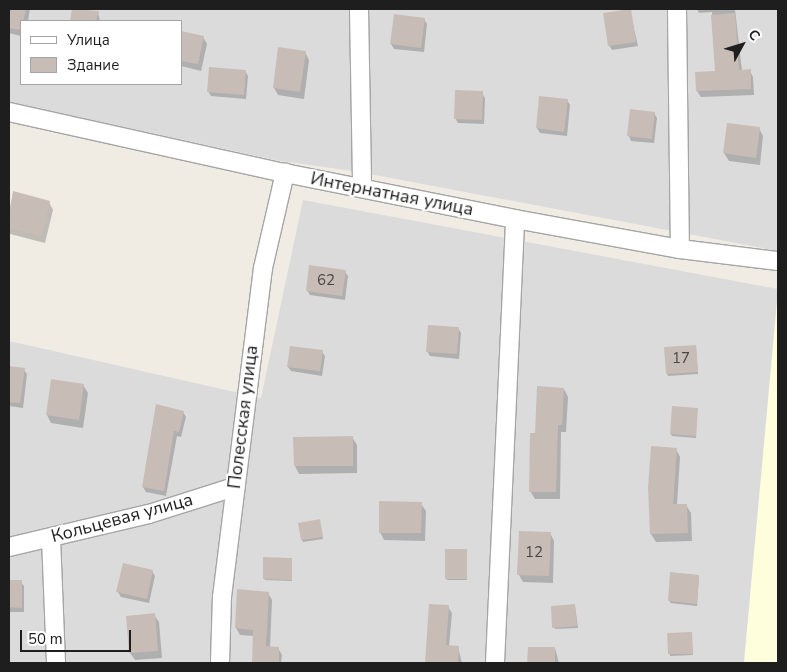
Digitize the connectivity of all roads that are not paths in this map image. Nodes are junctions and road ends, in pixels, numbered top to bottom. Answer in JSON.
{"nodes":[{"id":1,"x":359,"y":9,"type":"edge"},
{"id":2,"x":677,"y":9,"type":"edge"},
{"id":3,"x":9,"y":112,"type":"edge"},
{"id":4,"x":285,"y":173,"type":"junction"},
{"id":5,"x":362,"y":188,"type":"junction"},
{"id":6,"x":515,"y":219,"type":"junction"},
{"id":7,"x":680,"y":249,"type":"junction"},
{"id":8,"x":778,"y":261,"type":"edge"},
{"id":9,"x":234,"y":487,"type":"junction"},
{"id":10,"x":51,"y":538,"type":"junction"},
{"id":11,"x":9,"y":547,"type":"edge"},
{"id":12,"x":56,"y":663,"type":"edge"},
{"id":13,"x":220,"y":663,"type":"edge"},
{"id":14,"x":495,"y":663,"type":"edge"}],
"edges":[{"from":1,"to":5,"type":"street"},
{"from":2,"to":7,"type":"street"},
{"from":3,"to":4,"type":"street","name":"Интернатная улица"},
{"from":4,"to":5,"type":"street","name":"Интернатная улица"},
{"from":4,"to":9,"type":"street","name":"Полесская улица"},
{"from":5,"to":6,"type":"street","name":"Интернатная улица"},
{"from":6,"to":7,"type":"street","name":"Интернатная улица"},
{"from":6,"to":14,"type":"street"},
{"from":7,"to":8,"type":"street","name":"Интернатная улица"},
{"from":9,"to":10,"type":"street","name":"Кольцевая улица"},
{"from":9,"to":13,"type":"street","name":"Полесская улица"},
{"from":10,"to":11,"type":"street","name":"Кольцевая улица"},
{"from":10,"to":12,"type":"street"}]}
